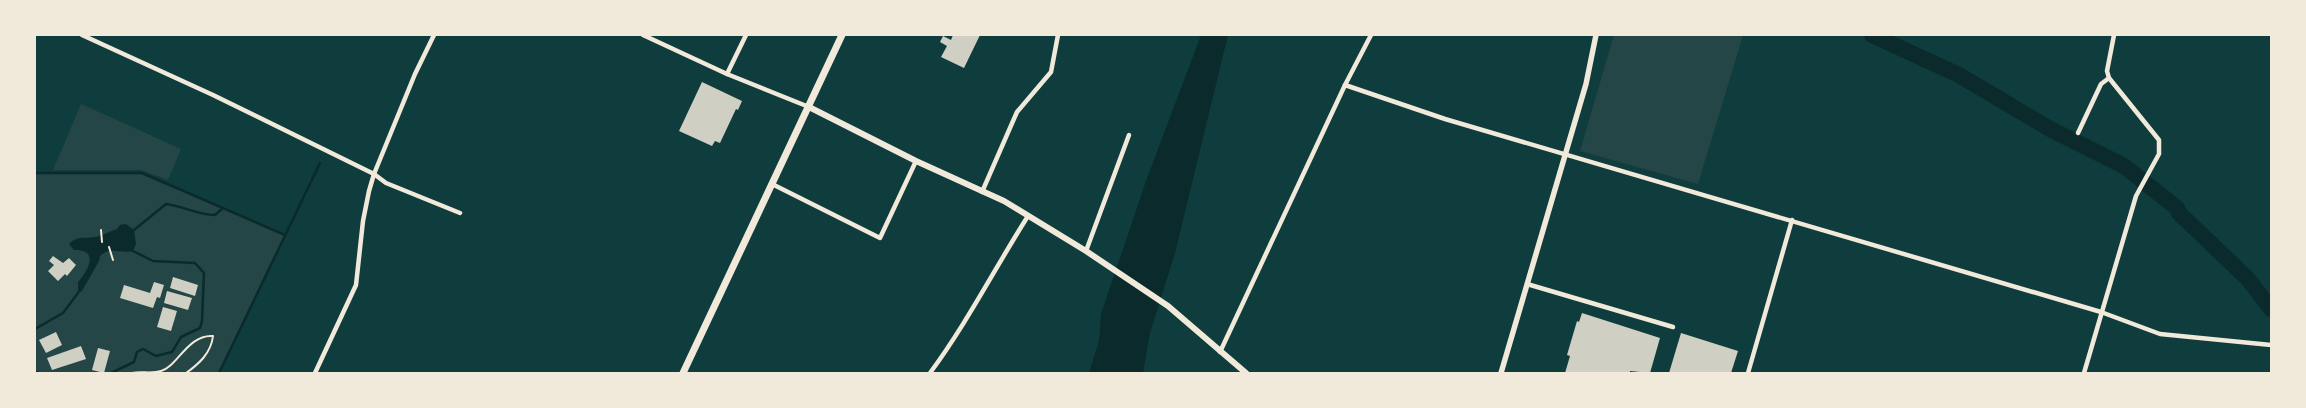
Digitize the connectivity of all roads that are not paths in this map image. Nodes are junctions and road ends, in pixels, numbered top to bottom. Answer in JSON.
{"nodes":[{"id":1,"x":82,"y":35,"type":"edge"},
{"id":2,"x":434,"y":35,"type":"edge"},
{"id":3,"x":643,"y":35,"type":"edge"},
{"id":4,"x":746,"y":35,"type":"edge"},
{"id":5,"x":842,"y":35,"type":"edge"},
{"id":6,"x":1058,"y":35,"type":"edge"},
{"id":7,"x":1371,"y":35,"type":"edge"},
{"id":8,"x":1596,"y":35,"type":"edge"},
{"id":9,"x":2114,"y":35,"type":"edge"},
{"id":10,"x":727,"y":74,"type":"junction"},
{"id":11,"x":2109,"y":78,"type":"junction"},
{"id":12,"x":1345,"y":85,"type":"junction"},
{"id":13,"x":809,"y":107,"type":"junction"},
{"id":14,"x":2078,"y":133,"type":"dead end"},
{"id":15,"x":1129,"y":135,"type":"dead end"},
{"id":16,"x":1565,"y":153,"type":"junction"},
{"id":17,"x":916,"y":161,"type":"junction"},
{"id":18,"x":374,"y":174,"type":"junction"},
{"id":19,"x":772,"y":184,"type":"junction"},
{"id":20,"x":982,"y":192,"type":"junction"},
{"id":21,"x":460,"y":213,"type":"dead end"},
{"id":22,"x":1028,"y":216,"type":"junction"},
{"id":23,"x":1792,"y":220,"type":"junction"},
{"id":24,"x":1086,"y":250,"type":"junction"},
{"id":25,"x":1527,"y":284,"type":"junction"},
{"id":26,"x":2101,"y":312,"type":"junction"},
{"id":27,"x":1673,"y":327,"type":"dead end"},
{"id":28,"x":2271,"y":345,"type":"edge"},
{"id":29,"x":1220,"y":352,"type":"junction"},
{"id":30,"x":315,"y":373,"type":"edge"},
{"id":31,"x":683,"y":373,"type":"edge"},
{"id":32,"x":930,"y":373,"type":"edge"},
{"id":33,"x":1246,"y":373,"type":"edge"},
{"id":34,"x":1501,"y":373,"type":"edge"},
{"id":35,"x":1748,"y":373,"type":"edge"},
{"id":36,"x":2084,"y":373,"type":"edge"}],
"edges":[{"from":1,"to":18,"type":"street"},
{"from":2,"to":18,"type":"street"},
{"from":3,"to":10,"type":"street"},
{"from":4,"to":10,"type":"street"},
{"from":5,"to":13,"type":"main road"},
{"from":6,"to":20,"type":"street"},
{"from":7,"to":12,"type":"street"},
{"from":8,"to":16,"type":"street"},
{"from":9,"to":11,"type":"street"},
{"from":10,"to":13,"type":"street"},
{"from":11,"to":14,"type":"street"},
{"from":11,"to":26,"type":"street"},
{"from":12,"to":16,"type":"street"},
{"from":12,"to":29,"type":"street"},
{"from":13,"to":17,"type":"main road"},
{"from":13,"to":19,"type":"main road"},
{"from":15,"to":24,"type":"street"},
{"from":16,"to":23,"type":"street"},
{"from":16,"to":25,"type":"street"},
{"from":17,"to":19,"type":"street"},
{"from":17,"to":20,"type":"main road"},
{"from":18,"to":21,"type":"street"},
{"from":18,"to":30,"type":"street"},
{"from":19,"to":31,"type":"main road"},
{"from":20,"to":22,"type":"main road"},
{"from":22,"to":24,"type":"main road"},
{"from":22,"to":32,"type":"street"},
{"from":23,"to":26,"type":"street"},
{"from":23,"to":35,"type":"street"},
{"from":24,"to":29,"type":"main road"},
{"from":25,"to":27,"type":"street"},
{"from":25,"to":34,"type":"street"},
{"from":26,"to":28,"type":"street"},
{"from":26,"to":36,"type":"street"},
{"from":29,"to":33,"type":"main road"}]}
